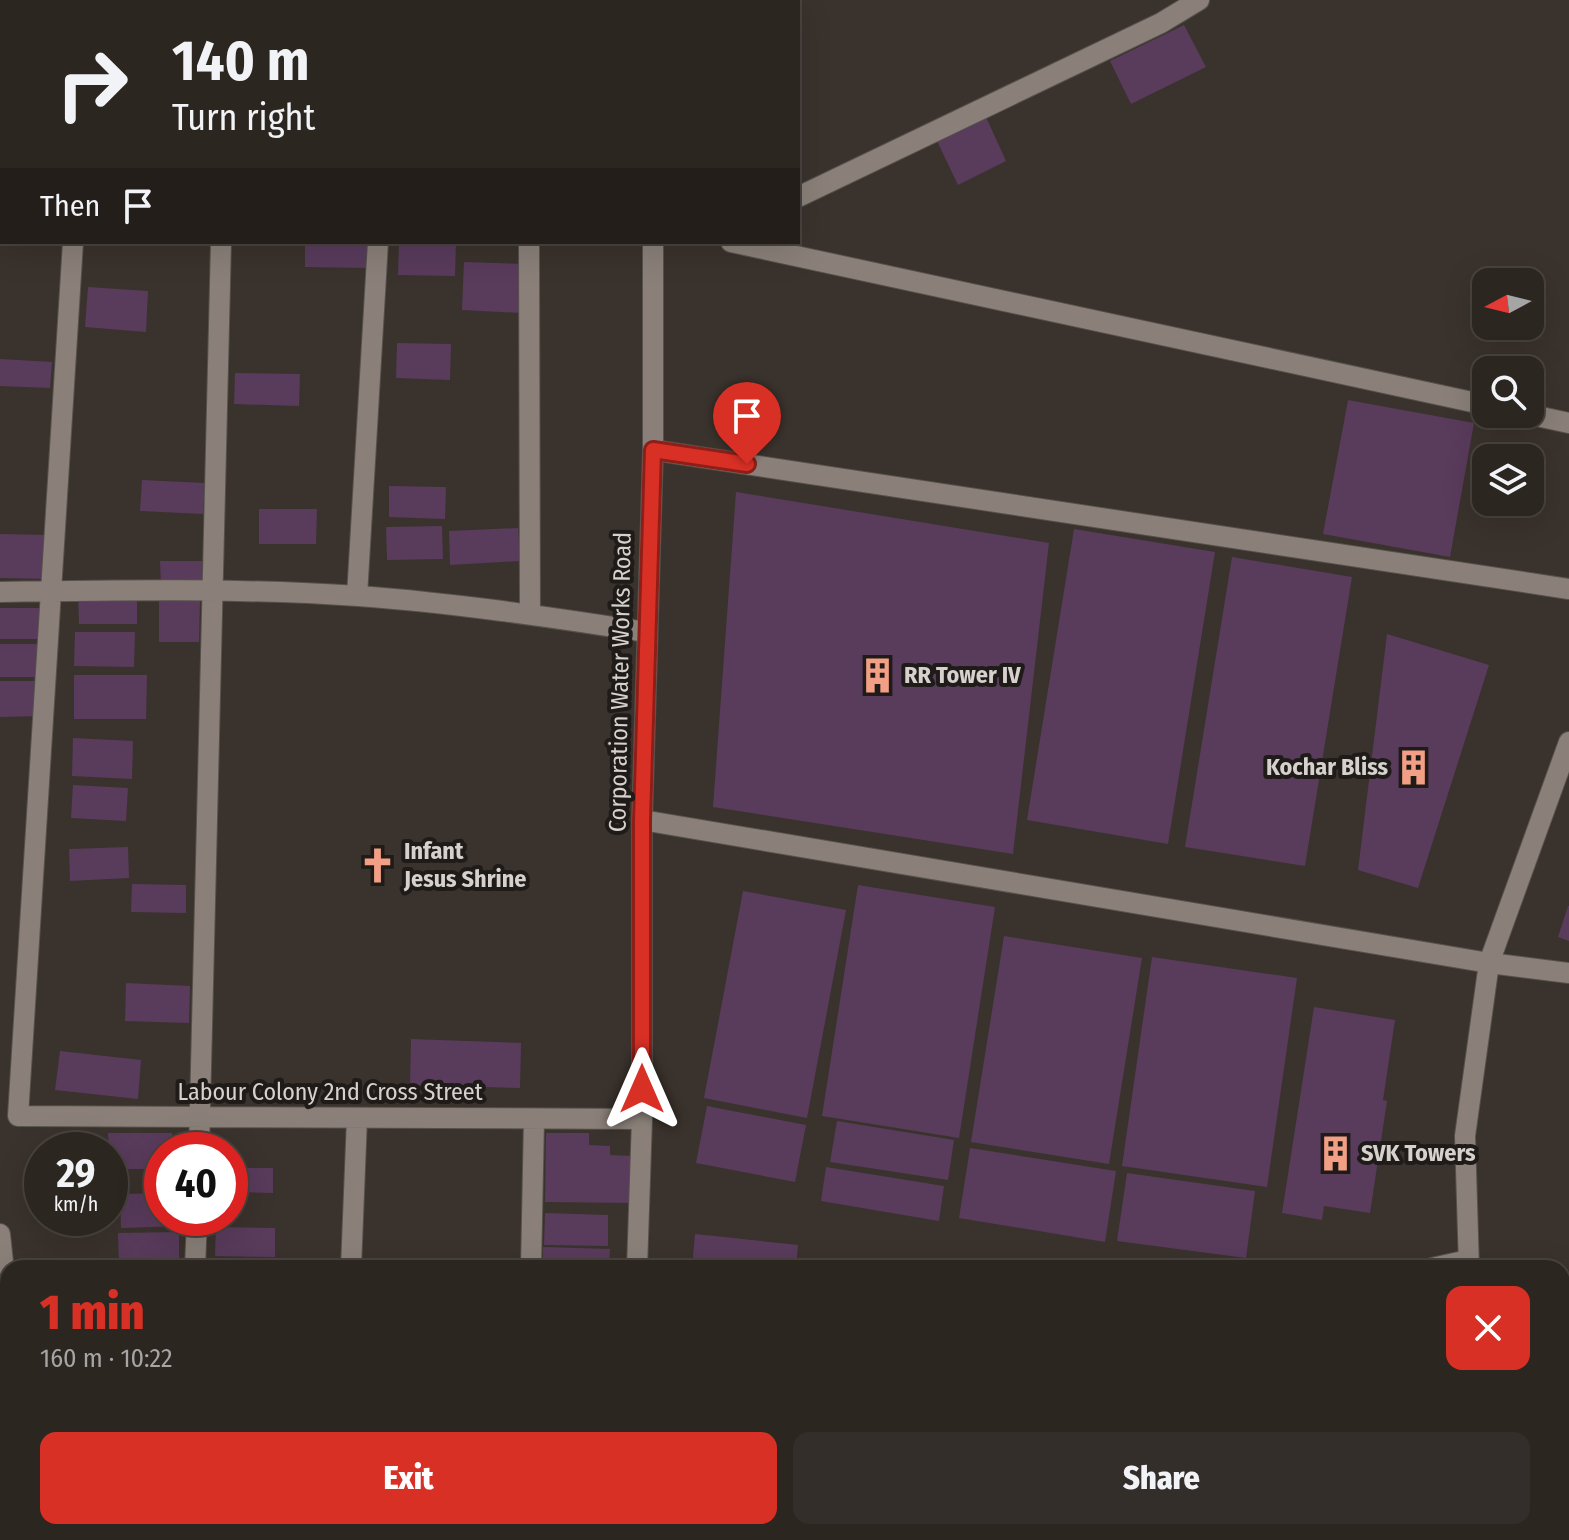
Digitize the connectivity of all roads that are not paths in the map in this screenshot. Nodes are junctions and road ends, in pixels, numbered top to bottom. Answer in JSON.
{"nodes":[{"id":1,"x":1199,"y":0,"type":"edge"},
{"id":2,"x":800,"y":196,"type":"edge"},
{"id":3,"x":73,"y":244,"type":"edge"},
{"id":4,"x":221,"y":244,"type":"edge"},
{"id":5,"x":378,"y":244,"type":"edge"},
{"id":6,"x":529,"y":244,"type":"edge"},
{"id":7,"x":653,"y":244,"type":"edge"},
{"id":8,"x":740,"y":244,"type":"edge"},
{"id":9,"x":1472,"y":402,"type":"edge"},
{"id":10,"x":1544,"y":418,"type":"edge"},
{"id":11,"x":1569,"y":423,"type":"edge"},
{"id":12,"x":653,"y":450,"type":"junction"},
{"id":13,"x":1569,"y":589,"type":"edge"},
{"id":14,"x":52,"y":591,"type":"junction"},
{"id":15,"x":214,"y":591,"type":"junction"},
{"id":16,"x":0,"y":592,"type":"edge"},
{"id":17,"x":357,"y":596,"type":"junction"},
{"id":18,"x":530,"y":614,"type":"junction"},
{"id":19,"x":646,"y":632,"type":"junction"},
{"id":20,"x":1569,"y":742,"type":"edge"},
{"id":21,"x":642,"y":820,"type":"junction"},
{"id":22,"x":1489,"y":963,"type":"junction"},
{"id":23,"x":1569,"y":973,"type":"edge"},
{"id":24,"x":200,"y":1117,"type":"junction"},
{"id":25,"x":357,"y":1118,"type":"junction"},
{"id":26,"x":534,"y":1119,"type":"junction"},
{"id":27,"x":642,"y":1119,"type":"junction"},
{"id":28,"x":200,"y":1132,"type":"edge"},
{"id":29,"x":0,"y":1234,"type":"edge"},
{"id":30,"x":196,"y":1236,"type":"edge"},
{"id":31,"x":3,"y":1260,"type":"edge"},
{"id":32,"x":195,"y":1260,"type":"edge"},
{"id":33,"x":351,"y":1260,"type":"edge"},
{"id":34,"x":531,"y":1260,"type":"edge"},
{"id":35,"x":637,"y":1260,"type":"edge"},
{"id":36,"x":1468,"y":1260,"type":"edge"}],
"edges":[{"from":1,"to":2,"type":"street"},
{"from":3,"to":14,"type":"street"},
{"from":4,"to":15,"type":"street"},
{"from":5,"to":17,"type":"street"},
{"from":6,"to":18,"type":"street"},
{"from":7,"to":12,"type":"street","name":"Corporation Water Works Road"},
{"from":8,"to":9,"type":"street"},
{"from":10,"to":11,"type":"street"},
{"from":12,"to":13,"type":"street"},
{"from":12,"to":19,"type":"street","name":"Corporation Water Works Road"},
{"from":14,"to":15,"type":"street"},
{"from":14,"to":16,"type":"street"},
{"from":14,"to":24,"type":"street","name":"Labour Colony 2nd Cross Street"},
{"from":15,"to":17,"type":"street"},
{"from":15,"to":24,"type":"street"},
{"from":17,"to":18,"type":"street"},
{"from":18,"to":19,"type":"street"},
{"from":19,"to":21,"type":"street","name":"Corporation Water Works Road"},
{"from":20,"to":22,"type":"street"},
{"from":21,"to":22,"type":"street"},
{"from":21,"to":27,"type":"street","name":"Corporation Water Works Road"},
{"from":22,"to":23,"type":"street"},
{"from":22,"to":36,"type":"street"},
{"from":24,"to":25,"type":"street","name":"Labour Colony 2nd Cross Street"},
{"from":24,"to":28,"type":"street"},
{"from":25,"to":26,"type":"street","name":"Labour Colony 2nd Cross Street"},
{"from":25,"to":33,"type":"street"},
{"from":26,"to":27,"type":"street","name":"Labour Colony 2nd Cross Street"},
{"from":26,"to":34,"type":"street"},
{"from":27,"to":35,"type":"street","name":"Corporation Water Works Road"},
{"from":29,"to":31,"type":"street"},
{"from":30,"to":32,"type":"street"}]}
